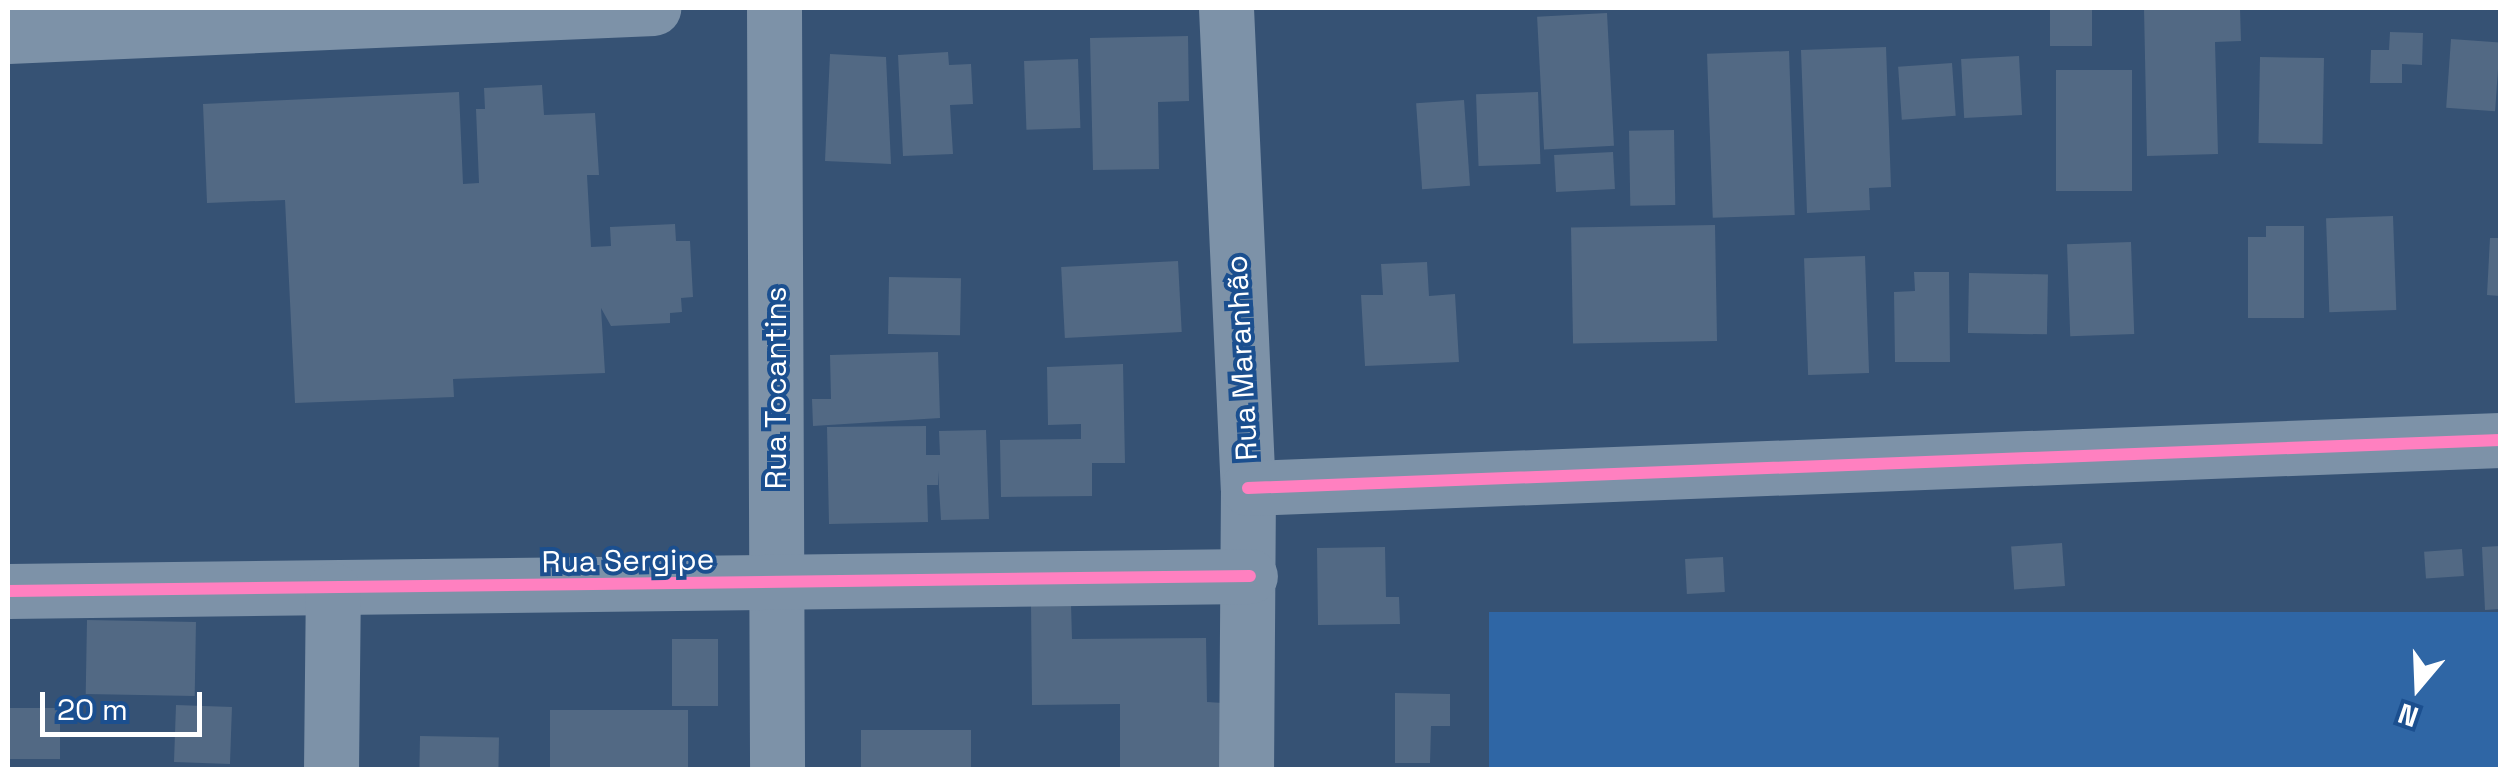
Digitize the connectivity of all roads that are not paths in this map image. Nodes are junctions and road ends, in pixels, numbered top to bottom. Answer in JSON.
{"nodes":[{"id":1,"x":653,"y":8,"type":"edge"},
{"id":2,"x":774,"y":8,"type":"edge"},
{"id":3,"x":1226,"y":8,"type":"edge"},
{"id":4,"x":8,"y":36,"type":"edge"},
{"id":5,"x":2500,"y":440,"type":"edge"},
{"id":6,"x":1248,"y":488,"type":"junction"},
{"id":7,"x":1250,"y":576,"type":"junction"},
{"id":8,"x":777,"y":584,"type":"junction"},
{"id":9,"x":333,"y":590,"type":"junction"},
{"id":10,"x":8,"y":591,"type":"edge"},
{"id":11,"x":331,"y":770,"type":"edge"},
{"id":12,"x":776,"y":770,"type":"edge"},
{"id":13,"x":1246,"y":770,"type":"edge"}],
"edges":[{"from":1,"to":4,"type":"street"},
{"from":2,"to":8,"type":"street","name":"Rua Tocantins"},
{"from":3,"to":6,"type":"street","name":"Rua Maranhão"},
{"from":5,"to":6,"type":"street"},
{"from":6,"to":7,"type":"street","name":"Rua Maranhão"},
{"from":7,"to":8,"type":"street","name":"Rua Sergipe"},
{"from":7,"to":13,"type":"street","name":"Rua Maranhão"},
{"from":8,"to":9,"type":"street","name":"Rua Sergipe"},
{"from":8,"to":12,"type":"street","name":"Rua Tocantins"},
{"from":9,"to":10,"type":"street","name":"Rua Sergipe"},
{"from":9,"to":11,"type":"street"}]}
